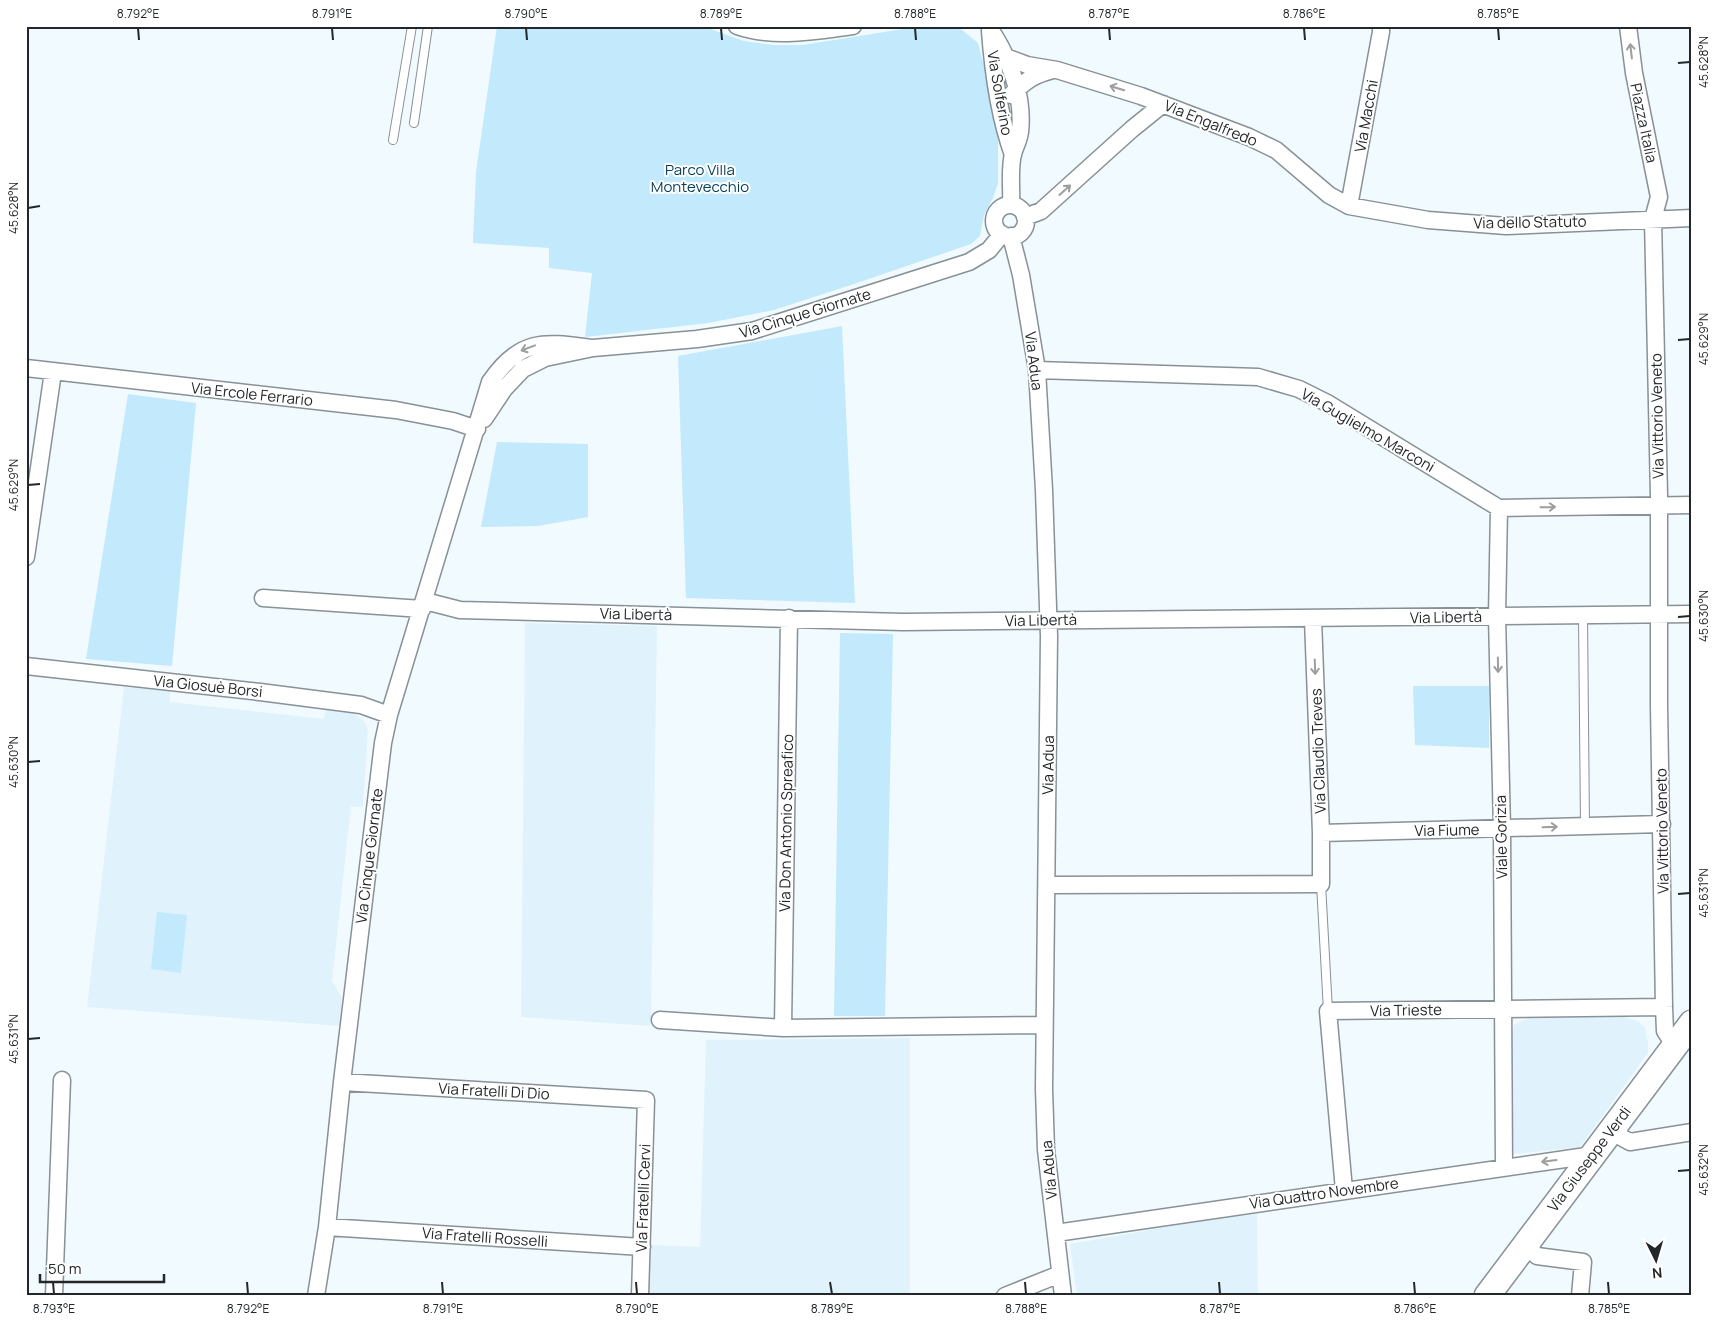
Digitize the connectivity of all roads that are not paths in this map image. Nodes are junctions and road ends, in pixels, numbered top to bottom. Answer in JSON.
{"nodes":[{"id":1,"x":412,"y":26,"type":"edge"},
{"id":2,"x":428,"y":26,"type":"edge"},
{"id":3,"x":737,"y":26,"type":"edge"},
{"id":4,"x":853,"y":26,"type":"edge"},
{"id":5,"x":1381,"y":26,"type":"edge"},
{"id":6,"x":1628,"y":26,"type":"edge"},
{"id":7,"x":990,"y":28,"type":"edge"},
{"id":8,"x":1006,"y":57,"type":"junction"},
{"id":9,"x":1057,"y":70,"type":"junction"},
{"id":10,"x":1017,"y":90,"type":"junction"},
{"id":11,"x":1163,"y":104,"type":"junction"},
{"id":12,"x":1000,"y":106,"type":"junction"},
{"id":13,"x":414,"y":123,"type":"dead end"},
{"id":14,"x":393,"y":140,"type":"dead end"},
{"id":15,"x":1012,"y":155,"type":"junction"},
{"id":16,"x":1011,"y":205,"type":"junction"},
{"id":17,"x":1349,"y":206,"type":"junction"},
{"id":18,"x":1025,"y":217,"type":"junction"},
{"id":19,"x":1692,"y":218,"type":"edge"},
{"id":20,"x":1653,"y":219,"type":"junction"},
{"id":21,"x":1006,"y":235,"type":"junction"},
{"id":22,"x":26,"y":368,"type":"edge"},
{"id":23,"x":1037,"y":370,"type":"junction"},
{"id":24,"x":53,"y":372,"type":"junction"},
{"id":25,"x":477,"y":429,"type":"junction"},
{"id":26,"x":1692,"y":505,"type":"edge"},
{"id":27,"x":1659,"y":506,"type":"junction"},
{"id":28,"x":1499,"y":508,"type":"junction"},
{"id":29,"x":26,"y":557,"type":"edge"},
{"id":30,"x":263,"y":598,"type":"dead end"},
{"id":31,"x":423,"y":605,"type":"junction"},
{"id":32,"x":1659,"y":614,"type":"junction"},
{"id":33,"x":1692,"y":614,"type":"edge"},
{"id":34,"x":1583,"y":615,"type":"junction"},
{"id":35,"x":1497,"y":616,"type":"junction"},
{"id":36,"x":789,"y":618,"type":"junction"},
{"id":37,"x":1313,"y":619,"type":"junction"},
{"id":38,"x":1049,"y":620,"type":"junction"},
{"id":39,"x":26,"y":666,"type":"edge"},
{"id":40,"x":389,"y":715,"type":"junction"},
{"id":41,"x":1662,"y":824,"type":"junction"},
{"id":42,"x":1585,"y":826,"type":"junction"},
{"id":43,"x":1502,"y":829,"type":"junction"},
{"id":44,"x":1321,"y":834,"type":"junction"},
{"id":45,"x":1321,"y":884,"type":"junction"},
{"id":46,"x":1047,"y":885,"type":"junction"},
{"id":47,"x":1664,"y":1007,"type":"junction"},
{"id":48,"x":1503,"y":1009,"type":"junction"},
{"id":49,"x":1328,"y":1011,"type":"junction"},
{"id":50,"x":660,"y":1020,"type":"dead end"},
{"id":51,"x":1692,"y":1023,"type":"edge"},
{"id":52,"x":1044,"y":1025,"type":"junction"},
{"id":53,"x":782,"y":1028,"type":"junction"},
{"id":54,"x":1675,"y":1046,"type":"junction"},
{"id":55,"x":62,"y":1080,"type":"dead end"},
{"id":56,"x":342,"y":1082,"type":"junction"},
{"id":57,"x":646,"y":1100,"type":"joint"},
{"id":58,"x":1610,"y":1132,"type":"junction"},
{"id":59,"x":1692,"y":1132,"type":"edge"},
{"id":60,"x":1593,"y":1155,"type":"junction"},
{"id":61,"x":1504,"y":1166,"type":"junction"},
{"id":62,"x":1344,"y":1190,"type":"junction"},
{"id":63,"x":327,"y":1227,"type":"junction"},
{"id":64,"x":1056,"y":1233,"type":"junction"},
{"id":65,"x":1524,"y":1245,"type":"junction"},
{"id":66,"x":642,"y":1247,"type":"junction"},
{"id":67,"x":1060,"y":1274,"type":"junction"},
{"id":68,"x":54,"y":1296,"type":"edge"},
{"id":69,"x":316,"y":1296,"type":"edge"},
{"id":70,"x":640,"y":1296,"type":"edge"},
{"id":71,"x":1005,"y":1296,"type":"edge"},
{"id":72,"x":1063,"y":1296,"type":"edge"},
{"id":73,"x":1487,"y":1296,"type":"edge"},
{"id":74,"x":1580,"y":1296,"type":"edge"}],
"edges":[{"from":1,"to":14,"type":"lane"},
{"from":2,"to":13,"type":"lane"},
{"from":3,"to":4,"type":"street"},
{"from":5,"to":17,"type":"street","name":"Via Macchi"},
{"from":20,"to":6,"type":"street","name":"Piazza Italia","one_way":true},
{"from":7,"to":8,"type":"street","name":"Via Solferino"},
{"from":7,"to":12,"type":"street","name":"Via Solferino"},
{"from":8,"to":9,"type":"street","name":"Via Engalfredo"},
{"from":8,"to":10,"type":"street","name":"Via Solferino"},
{"from":9,"to":10,"type":"street"},
{"from":11,"to":9,"type":"street","name":"Via Engalfredo","one_way":true},
{"from":10,"to":12,"type":"street"},
{"from":10,"to":15,"type":"street","name":"Via Solferino"},
{"from":11,"to":17,"type":"street","name":"Via Engalfredo"},
{"from":18,"to":11,"type":"street","one_way":true},
{"from":12,"to":15,"type":"street","name":"Via Solferino"},
{"from":15,"to":16,"type":"street","name":"Via Solferino"},
{"from":16,"to":18,"type":"street"},
{"from":16,"to":21,"type":"street"},
{"from":17,"to":20,"type":"street","name":"Via dello Statuto"},
{"from":18,"to":21,"type":"street"},
{"from":19,"to":20,"type":"street","name":"Via dello Statuto"},
{"from":20,"to":27,"type":"street","name":"Via Vittorio Veneto"},
{"from":21,"to":23,"type":"street","name":"Via Adua"},
{"from":21,"to":25,"type":"street","name":"Via Cinque Giornate"},
{"from":22,"to":24,"type":"street","name":"Via Ercole Ferrario"},
{"from":23,"to":28,"type":"street","name":"Via Guglielmo Marconi"},
{"from":23,"to":38,"type":"street","name":"Via Adua"},
{"from":24,"to":25,"type":"street","name":"Via Ercole Ferrario"},
{"from":24,"to":29,"type":"street"},
{"from":25,"to":31,"type":"street","name":"Via Cinque Giornate"},
{"from":26,"to":27,"type":"street"},
{"from":28,"to":27,"type":"street","one_way":true},
{"from":27,"to":32,"type":"street","name":"Via Vittorio Veneto"},
{"from":28,"to":35,"type":"street","name":"Viale Gorizia"},
{"from":30,"to":31,"type":"street","name":"Via Libertà"},
{"from":31,"to":36,"type":"street","name":"Via Libertà"},
{"from":31,"to":40,"type":"street","name":"Via Cinque Giornate"},
{"from":32,"to":33,"type":"street"},
{"from":32,"to":34,"type":"street","name":"Via Libertà"},
{"from":32,"to":41,"type":"street","name":"Via Vittorio Veneto"},
{"from":34,"to":35,"type":"street","name":"Via Libertà"},
{"from":34,"to":42,"type":"lane"},
{"from":35,"to":37,"type":"street","name":"Via Libertà"},
{"from":35,"to":43,"type":"street","name":"Viale Gorizia","one_way":true},
{"from":36,"to":38,"type":"street","name":"Via Libertà"},
{"from":36,"to":53,"type":"street","name":"Via Don Antonio Spreafico"},
{"from":37,"to":38,"type":"street","name":"Via Libertà"},
{"from":37,"to":44,"type":"street","name":"Via Claudio Treves","one_way":true},
{"from":38,"to":46,"type":"street","name":"Via Adua"},
{"from":39,"to":40,"type":"street","name":"Via Giosuè Borsi"},
{"from":40,"to":56,"type":"street","name":"Via Cinque Giornate"},
{"from":41,"to":42,"type":"street","name":"Via Fiume"},
{"from":41,"to":47,"type":"street","name":"Via Vittorio Veneto"},
{"from":43,"to":42,"type":"street","name":"Via Fiume","one_way":true},
{"from":43,"to":44,"type":"street","name":"Via Fiume"},
{"from":43,"to":48,"type":"street","name":"Viale Gorizia"},
{"from":44,"to":45,"type":"street","name":"Via Claudio Treves"},
{"from":45,"to":46,"type":"street"},
{"from":45,"to":49,"type":"lane"},
{"from":46,"to":52,"type":"street","name":"Via Adua"},
{"from":47,"to":48,"type":"street","name":"Via Trieste"},
{"from":47,"to":54,"type":"street","name":"Via Vittorio Veneto"},
{"from":48,"to":49,"type":"street","name":"Via Trieste"},
{"from":48,"to":61,"type":"street","name":"Viale Gorizia"},
{"from":49,"to":62,"type":"street"},
{"from":50,"to":53,"type":"street"},
{"from":51,"to":54,"type":"main road","name":"Via Giuseppe Verdi"},
{"from":52,"to":53,"type":"street"},
{"from":52,"to":64,"type":"street","name":"Via Adua"},
{"from":54,"to":58,"type":"main road","name":"Via Giuseppe Verdi"},
{"from":55,"to":68,"type":"street"},
{"from":56,"to":57,"type":"street","name":"Via Fratelli Di Dio"},
{"from":56,"to":63,"type":"street","name":"Via Cinque Giornate"},
{"from":57,"to":66,"type":"street","name":"Via Fratelli Cervi"},
{"from":58,"to":59,"type":"street"},
{"from":58,"to":60,"type":"main road","name":"Via Giuseppe Verdi"},
{"from":60,"to":61,"type":"street","name":"Via Quattro Novembre","one_way":true},
{"from":60,"to":65,"type":"main road","name":"Via Giuseppe Verdi"},
{"from":61,"to":62,"type":"street","name":"Via Quattro Novembre"},
{"from":62,"to":64,"type":"street","name":"Via Quattro Novembre"},
{"from":63,"to":66,"type":"street","name":"Via Fratelli Rosselli"},
{"from":63,"to":69,"type":"street","name":"Via Cinque Giornate"},
{"from":64,"to":67,"type":"street","name":"Via Adua"},
{"from":65,"to":73,"type":"main road","name":"Via Giuseppe Verdi"},
{"from":65,"to":74,"type":"street"},
{"from":66,"to":70,"type":"street","name":"Via Fratelli Cervi"},
{"from":67,"to":71,"type":"street"},
{"from":67,"to":72,"type":"street","name":"Via Adua"}]}
